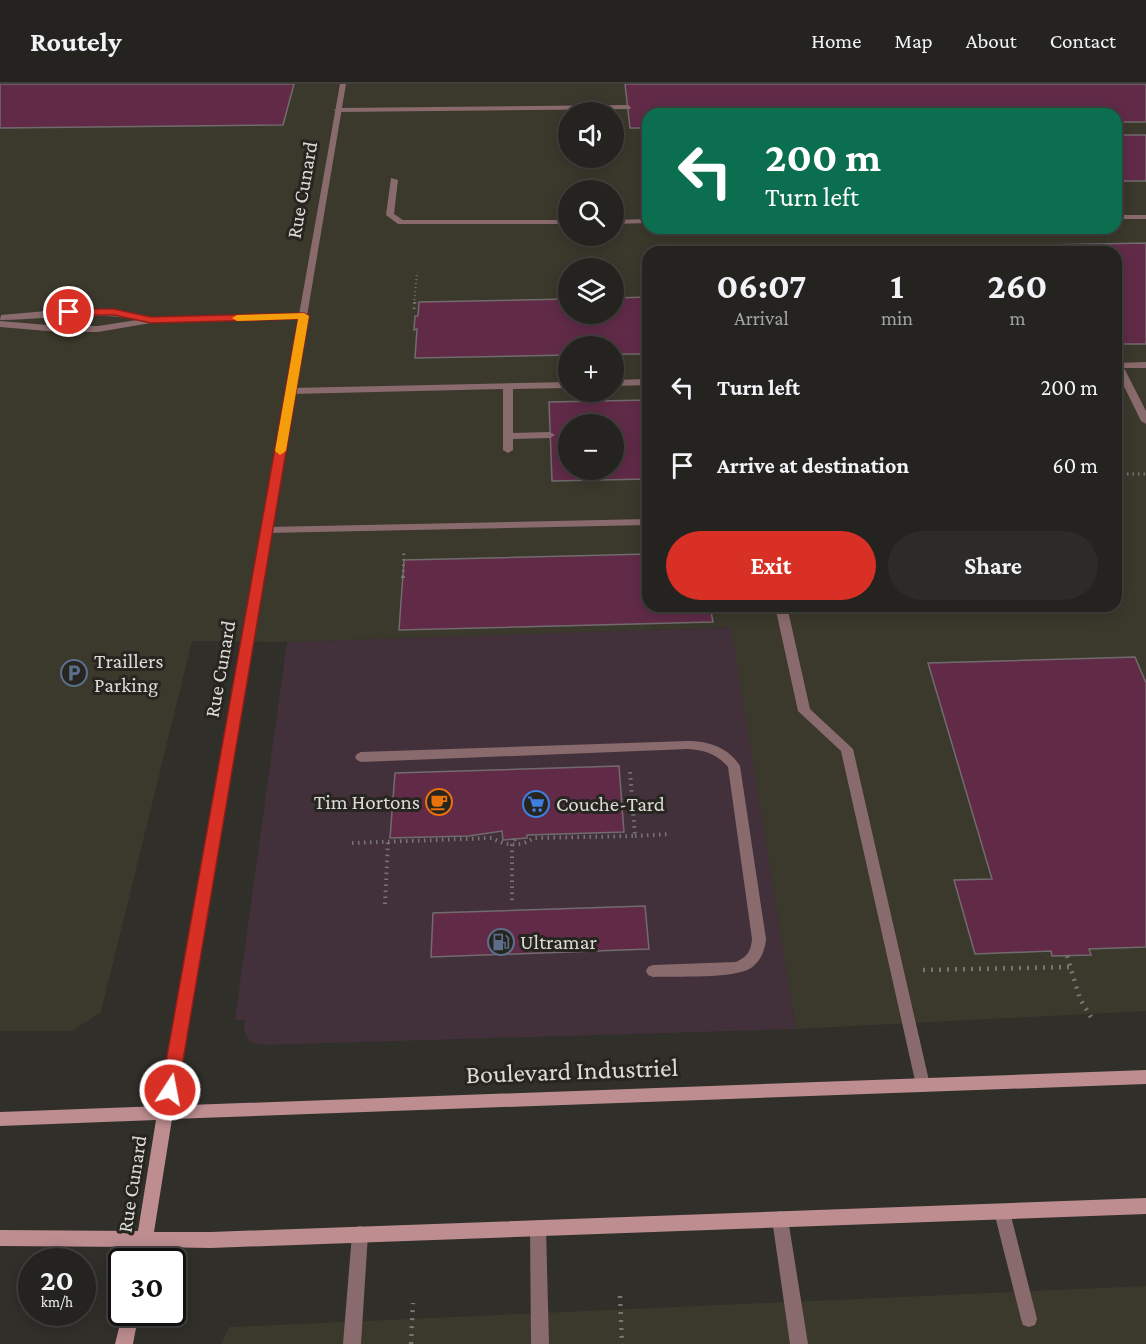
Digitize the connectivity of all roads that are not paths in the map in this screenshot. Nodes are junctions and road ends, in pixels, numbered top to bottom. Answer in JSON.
{"nodes":[{"id":1,"x":343,"y":84,"type":"edge"},
{"id":2,"x":627,"y":107,"type":"dead end"},
{"id":3,"x":338,"y":110,"type":"junction"},
{"id":4,"x":394,"y":180,"type":"dead end"},
{"id":5,"x":1122,"y":217,"type":"edge"},
{"id":6,"x":1146,"y":217,"type":"edge"},
{"id":7,"x":642,"y":221,"type":"edge"},
{"id":8,"x":558,"y":222,"type":"edge"},
{"id":9,"x":624,"y":222,"type":"edge"},
{"id":10,"x":304,"y":316,"type":"junction"},
{"id":11,"x":0,"y":319,"type":"edge"},
{"id":12,"x":151,"y":320,"type":"junction"},
{"id":13,"x":0,"y":324,"type":"edge"},
{"id":14,"x":1122,"y":365,"type":"edge"},
{"id":15,"x":1146,"y":365,"type":"edge"},
{"id":16,"x":1122,"y":373,"type":"edge"},
{"id":17,"x":642,"y":382,"type":"edge"},
{"id":18,"x":624,"y":383,"type":"edge"},
{"id":19,"x":558,"y":385,"type":"edge"},
{"id":20,"x":508,"y":386,"type":"junction"},
{"id":21,"x":291,"y":391,"type":"junction"},
{"id":22,"x":1146,"y":421,"type":"edge"},
{"id":23,"x":550,"y":435,"type":"dead end"},
{"id":24,"x":508,"y":436,"type":"junction"},
{"id":25,"x":508,"y":450,"type":"dead end"},
{"id":26,"x":642,"y":522,"type":"edge"},
{"id":27,"x":267,"y":530,"type":"junction"},
{"id":28,"x":782,"y":612,"type":"edge"},
{"id":29,"x":361,"y":757,"type":"dead end"},
{"id":30,"x":653,"y":971,"type":"dead end"},
{"id":31,"x":1146,"y":1077,"type":"edge"},
{"id":32,"x":923,"y":1084,"type":"junction"},
{"id":33,"x":165,"y":1113,"type":"junction"},
{"id":34,"x":0,"y":1119,"type":"edge"},
{"id":35,"x":1146,"y":1206,"type":"edge"},
{"id":36,"x":1002,"y":1212,"type":"junction"},
{"id":37,"x":780,"y":1219,"type":"junction"},
{"id":38,"x":538,"y":1228,"type":"junction"},
{"id":39,"x":360,"y":1234,"type":"junction"},
{"id":40,"x":0,"y":1238,"type":"edge"},
{"id":41,"x":146,"y":1239,"type":"junction"},
{"id":42,"x":144,"y":1248,"type":"edge"},
{"id":43,"x":1029,"y":1319,"type":"dead end"},
{"id":44,"x":128,"y":1326,"type":"edge"},
{"id":45,"x":124,"y":1344,"type":"edge"},
{"id":46,"x":352,"y":1344,"type":"edge"},
{"id":47,"x":540,"y":1344,"type":"edge"},
{"id":48,"x":799,"y":1344,"type":"edge"}],
"edges":[{"from":1,"to":3,"type":"street","name":"Rue Cunard"},
{"from":2,"to":3,"type":"street"},
{"from":3,"to":10,"type":"street","name":"Rue Cunard"},
{"from":4,"to":8,"type":"street"},
{"from":5,"to":6,"type":"street"},
{"from":7,"to":9,"type":"street"},
{"from":10,"to":12,"type":"street"},
{"from":10,"to":21,"type":"street","name":"Rue Cunard"},
{"from":11,"to":12,"type":"street"},
{"from":12,"to":13,"type":"street"},
{"from":14,"to":15,"type":"street"},
{"from":16,"to":22,"type":"street"},
{"from":17,"to":18,"type":"street"},
{"from":19,"to":20,"type":"street"},
{"from":20,"to":21,"type":"street"},
{"from":20,"to":24,"type":"street"},
{"from":21,"to":27,"type":"street","name":"Rue Cunard"},
{"from":23,"to":24,"type":"street"},
{"from":24,"to":25,"type":"street"},
{"from":26,"to":27,"type":"street"},
{"from":27,"to":33,"type":"street","name":"Rue Cunard"},
{"from":28,"to":32,"type":"street"},
{"from":29,"to":30,"type":"street"},
{"from":31,"to":32,"type":"street","name":"Boulevard Industriel"},
{"from":32,"to":33,"type":"street","name":"Boulevard Industriel"},
{"from":33,"to":34,"type":"street","name":"Boulevard Industriel"},
{"from":33,"to":41,"type":"street","name":"Rue Cunard"},
{"from":35,"to":36,"type":"street"},
{"from":36,"to":37,"type":"street"},
{"from":36,"to":43,"type":"street"},
{"from":37,"to":38,"type":"street"},
{"from":37,"to":48,"type":"street"},
{"from":38,"to":39,"type":"street"},
{"from":38,"to":47,"type":"street"},
{"from":39,"to":41,"type":"street"},
{"from":39,"to":46,"type":"street"},
{"from":40,"to":41,"type":"street"},
{"from":41,"to":42,"type":"street","name":"Rue Cunard"},
{"from":44,"to":45,"type":"street"}]}
